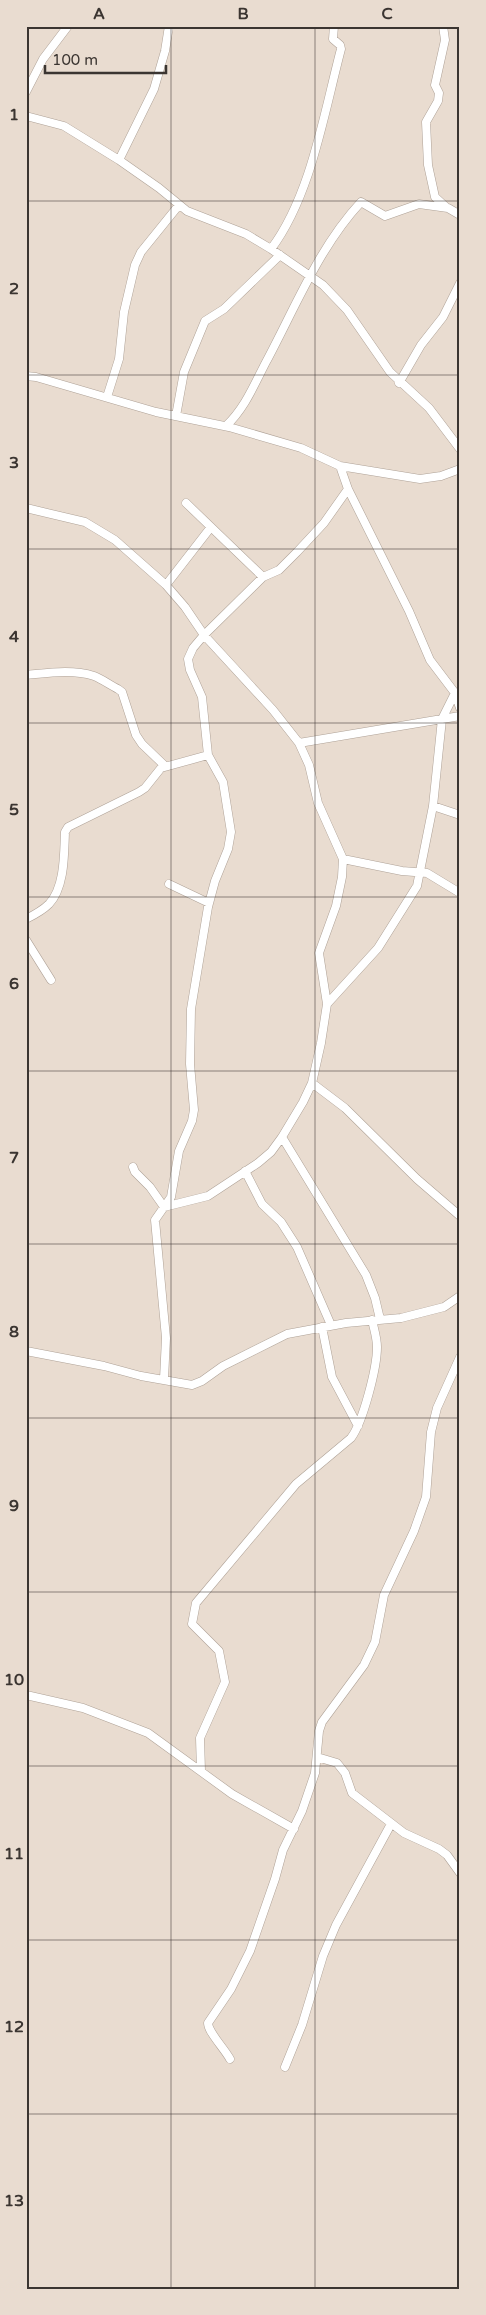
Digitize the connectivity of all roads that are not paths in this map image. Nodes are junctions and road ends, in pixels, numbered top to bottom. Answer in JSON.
{"nodes":[{"id":1,"x":68,"y":26,"type":"edge"},
{"id":2,"x":169,"y":26,"type":"edge"},
{"id":3,"x":334,"y":26,"type":"edge"},
{"id":4,"x":443,"y":26,"type":"edge"},
{"id":5,"x":26,"y":92,"type":"edge"},
{"id":6,"x":26,"y":116,"type":"edge"},
{"id":7,"x":119,"y":160,"type":"junction"},
{"id":8,"x":179,"y":205,"type":"junction"},
{"id":9,"x":448,"y":208,"type":"junction"},
{"id":10,"x":460,"y":215,"type":"edge"},
{"id":11,"x":271,"y":249,"type":"junction"},
{"id":12,"x":280,"y":255,"type":"junction"},
{"id":13,"x":310,"y":277,"type":"junction"},
{"id":14,"x":460,"y":283,"type":"edge"},
{"id":15,"x":26,"y":376,"type":"edge"},
{"id":16,"x":399,"y":383,"type":"junction"},
{"id":17,"x":107,"y":397,"type":"junction"},
{"id":18,"x":176,"y":416,"type":"junction"},
{"id":19,"x":226,"y":426,"type":"junction"},
{"id":20,"x":460,"y":449,"type":"edge"},
{"id":21,"x":340,"y":466,"type":"junction"},
{"id":22,"x":460,"y":469,"type":"edge"},
{"id":23,"x":348,"y":490,"type":"junction"},
{"id":24,"x":186,"y":503,"type":"dead end"},
{"id":25,"x":26,"y":508,"type":"edge"},
{"id":26,"x":211,"y":527,"type":"junction"},
{"id":27,"x":264,"y":577,"type":"junction"},
{"id":28,"x":166,"y":585,"type":"junction"},
{"id":29,"x":204,"y":636,"type":"junction"},
{"id":30,"x":26,"y":675,"type":"edge"},
{"id":31,"x":455,"y":693,"type":"junction"},
{"id":32,"x":460,"y":708,"type":"edge"},
{"id":33,"x":460,"y":716,"type":"edge"},
{"id":34,"x":442,"y":719,"type":"junction"},
{"id":35,"x":299,"y":743,"type":"junction"},
{"id":36,"x":208,"y":755,"type":"junction"},
{"id":37,"x":165,"y":766,"type":"junction"},
{"id":38,"x":433,"y":806,"type":"junction"},
{"id":39,"x":460,"y":815,"type":"edge"},
{"id":40,"x":343,"y":859,"type":"junction"},
{"id":41,"x":420,"y":872,"type":"junction"},
{"id":42,"x":170,"y":884,"type":"dead end"},
{"id":43,"x":460,"y":893,"type":"edge"},
{"id":44,"x":209,"y":903,"type":"junction"},
{"id":45,"x":26,"y":919,"type":"edge"},
{"id":46,"x":26,"y":940,"type":"edge"},
{"id":47,"x":51,"y":980,"type":"dead end"},
{"id":48,"x":327,"y":1004,"type":"junction"},
{"id":49,"x":312,"y":1083,"type":"junction"},
{"id":50,"x":282,"y":1137,"type":"junction"},
{"id":51,"x":133,"y":1167,"type":"dead end"},
{"id":52,"x":245,"y":1171,"type":"junction"},
{"id":53,"x":164,"y":1207,"type":"junction"},
{"id":54,"x":460,"y":1216,"type":"edge"},
{"id":55,"x":460,"y":1296,"type":"edge"},
{"id":56,"x":376,"y":1320,"type":"junction"},
{"id":57,"x":331,"y":1325,"type":"junction"},
{"id":58,"x":322,"y":1327,"type":"junction"},
{"id":59,"x":28,"y":1351,"type":"edge"},
{"id":60,"x":460,"y":1357,"type":"edge"},
{"id":61,"x":26,"y":1361,"type":"edge"},
{"id":62,"x":164,"y":1379,"type":"junction"},
{"id":63,"x":358,"y":1426,"type":"junction"},
{"id":64,"x":26,"y":1695,"type":"edge"},
{"id":65,"x":317,"y":1757,"type":"junction"},
{"id":66,"x":202,"y":1772,"type":"junction"},
{"id":67,"x":391,"y":1824,"type":"junction"},
{"id":68,"x":294,"y":1829,"type":"junction"},
{"id":69,"x":460,"y":1873,"type":"edge"},
{"id":70,"x":230,"y":2059,"type":"dead end"},
{"id":71,"x":285,"y":2067,"type":"dead end"}],
"edges":[{"from":1,"to":5,"type":"street"},
{"from":2,"to":7,"type":"street"},
{"from":3,"to":11,"type":"street"},
{"from":4,"to":9,"type":"street"},
{"from":6,"to":7,"type":"street"},
{"from":7,"to":8,"type":"street"},
{"from":8,"to":11,"type":"street"},
{"from":8,"to":17,"type":"street"},
{"from":9,"to":10,"type":"street"},
{"from":9,"to":13,"type":"street"},
{"from":11,"to":12,"type":"street"},
{"from":12,"to":13,"type":"street"},
{"from":12,"to":18,"type":"street"},
{"from":13,"to":16,"type":"street"},
{"from":13,"to":19,"type":"street"},
{"from":14,"to":16,"type":"street"},
{"from":15,"to":17,"type":"street"},
{"from":16,"to":20,"type":"street"},
{"from":17,"to":18,"type":"street"},
{"from":18,"to":19,"type":"street"},
{"from":19,"to":21,"type":"street"},
{"from":21,"to":22,"type":"street"},
{"from":21,"to":23,"type":"street"},
{"from":23,"to":27,"type":"street"},
{"from":23,"to":31,"type":"street"},
{"from":24,"to":26,"type":"street"},
{"from":25,"to":28,"type":"street"},
{"from":26,"to":27,"type":"street"},
{"from":26,"to":28,"type":"street"},
{"from":27,"to":29,"type":"street"},
{"from":28,"to":29,"type":"street"},
{"from":29,"to":35,"type":"street"},
{"from":29,"to":36,"type":"street"},
{"from":30,"to":37,"type":"street"},
{"from":31,"to":32,"type":"street"},
{"from":31,"to":34,"type":"street"},
{"from":33,"to":34,"type":"street"},
{"from":34,"to":35,"type":"street"},
{"from":34,"to":38,"type":"street"},
{"from":35,"to":40,"type":"street"},
{"from":36,"to":37,"type":"street"},
{"from":36,"to":44,"type":"street"},
{"from":37,"to":45,"type":"street"},
{"from":38,"to":39,"type":"street"},
{"from":38,"to":41,"type":"street"},
{"from":40,"to":41,"type":"street"},
{"from":40,"to":48,"type":"street"},
{"from":41,"to":43,"type":"street"},
{"from":41,"to":48,"type":"street"},
{"from":42,"to":44,"type":"street"},
{"from":44,"to":53,"type":"street"},
{"from":46,"to":47,"type":"street"},
{"from":48,"to":49,"type":"street"},
{"from":49,"to":50,"type":"street"},
{"from":49,"to":54,"type":"street"},
{"from":50,"to":52,"type":"street"},
{"from":50,"to":56,"type":"street"},
{"from":51,"to":53,"type":"street"},
{"from":52,"to":53,"type":"street"},
{"from":52,"to":57,"type":"street"},
{"from":53,"to":62,"type":"street"},
{"from":55,"to":56,"type":"street"},
{"from":56,"to":57,"type":"street"},
{"from":56,"to":63,"type":"street"},
{"from":57,"to":58,"type":"street"},
{"from":58,"to":62,"type":"street"},
{"from":58,"to":63,"type":"street"},
{"from":59,"to":61,"type":"street"},
{"from":59,"to":62,"type":"street"},
{"from":60,"to":65,"type":"street"},
{"from":63,"to":66,"type":"street"},
{"from":64,"to":66,"type":"street"},
{"from":65,"to":67,"type":"street"},
{"from":65,"to":68,"type":"street"},
{"from":66,"to":68,"type":"street"},
{"from":67,"to":69,"type":"street"},
{"from":67,"to":71,"type":"street"},
{"from":68,"to":70,"type":"street"}]}
